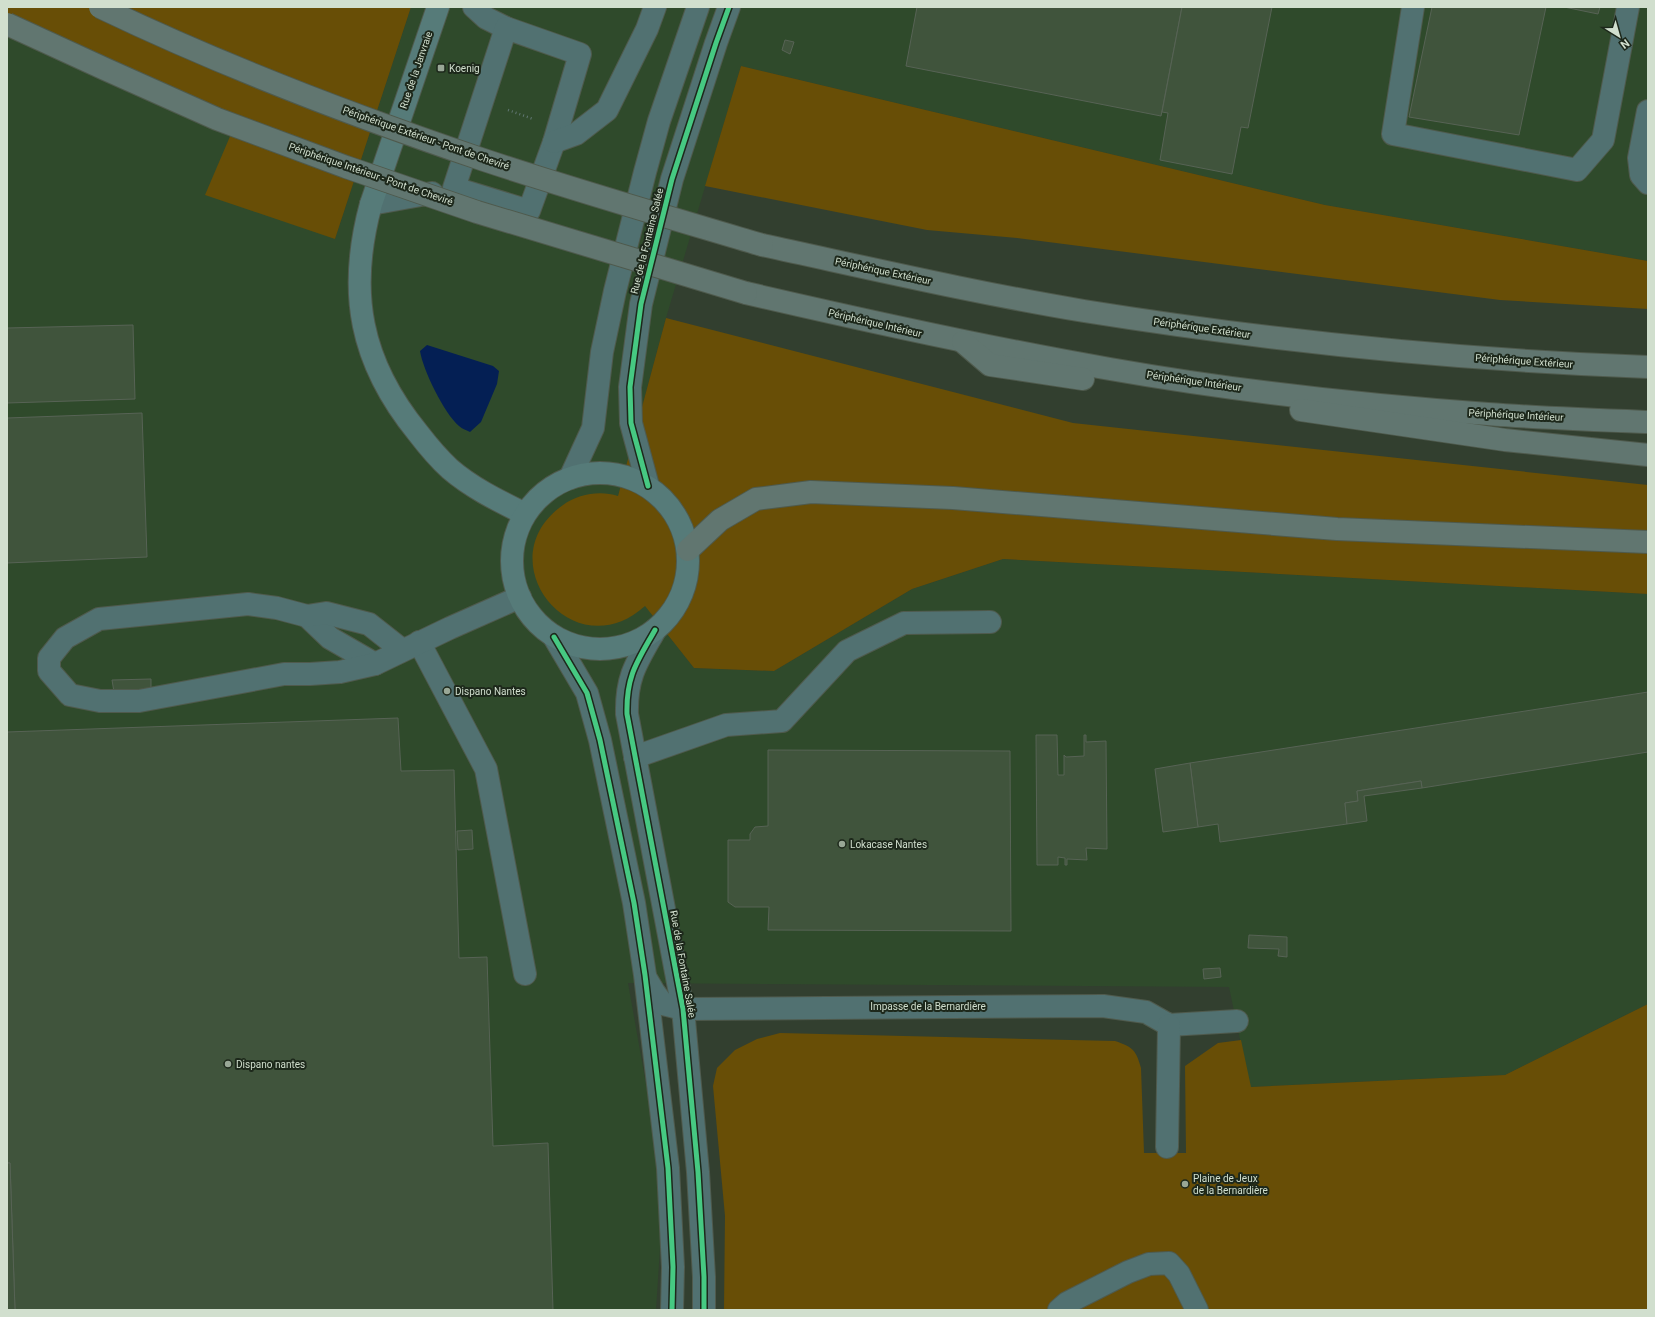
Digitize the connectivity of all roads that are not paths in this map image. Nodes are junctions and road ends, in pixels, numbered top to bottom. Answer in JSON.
{"nodes":[{"id":1,"x":100,"y":7,"type":"edge"},
{"id":2,"x":438,"y":7,"type":"edge"},
{"id":3,"x":655,"y":7,"type":"edge"},
{"id":4,"x":698,"y":7,"type":"edge"},
{"id":5,"x":729,"y":7,"type":"edge"},
{"id":6,"x":1413,"y":7,"type":"edge"},
{"id":7,"x":1628,"y":7,"type":"edge"},
{"id":8,"x":483,"y":11,"type":"edge"},
{"id":9,"x":7,"y":24,"type":"edge"},
{"id":10,"x":506,"y":28,"type":"junction"},
{"id":11,"x":1648,"y":111,"type":"edge"},
{"id":12,"x":554,"y":142,"type":"junction"},
{"id":13,"x":1648,"y":183,"type":"edge"},
{"id":14,"x":454,"y":188,"type":"junction"},
{"id":15,"x":371,"y":204,"type":"junction"},
{"id":16,"x":762,"y":245,"type":"joint"},
{"id":17,"x":746,"y":293,"type":"joint"},
{"id":18,"x":962,"y":342,"type":"junction"},
{"id":19,"x":1648,"y":367,"type":"edge"},
{"id":20,"x":1648,"y":422,"type":"edge"},
{"id":21,"x":1648,"y":455,"type":"edge"},
{"id":22,"x":570,"y":478,"type":"junction"},
{"id":23,"x":648,"y":486,"type":"junction"},
{"id":24,"x":525,"y":514,"type":"junction"},
{"id":25,"x":1648,"y":542,"type":"edge"},
{"id":26,"x":688,"y":550,"type":"junction"},
{"id":27,"x":520,"y":597,"type":"junction"},
{"id":28,"x":307,"y":616,"type":"junction"},
{"id":29,"x":990,"y":622,"type":"dead end"},
{"id":30,"x":655,"y":630,"type":"junction"},
{"id":31,"x":554,"y":637,"type":"junction"},
{"id":32,"x":411,"y":646,"type":"junction"},
{"id":33,"x":375,"y":664,"type":"junction"},
{"id":34,"x":635,"y":757,"type":"junction"},
{"id":35,"x":525,"y":974,"type":"dead end"},
{"id":36,"x":645,"y":975,"type":"junction"},
{"id":37,"x":683,"y":1009,"type":"junction"},
{"id":38,"x":1237,"y":1021,"type":"dead end"},
{"id":39,"x":1169,"y":1025,"type":"junction"},
{"id":40,"x":1167,"y":1147,"type":"dead end"},
{"id":41,"x":672,"y":1310,"type":"edge"},
{"id":42,"x":704,"y":1310,"type":"edge"},
{"id":43,"x":1059,"y":1310,"type":"edge"},
{"id":44,"x":1197,"y":1310,"type":"edge"}],
"edges":[{"from":1,"to":16,"type":"highway","name":"Périphérique Extérieur - Pont de Cheviré","bridge":true},
{"from":2,"to":15,"type":"main road","name":"Rue de la Janvraie"},
{"from":3,"to":12,"type":"street"},
{"from":4,"to":22,"type":"street","name":"Rue de la Fontaine Salée"},
{"from":5,"to":23,"type":"street","name":"Rue de la Fontaine Salée"},
{"from":6,"to":7,"type":"street"},
{"from":8,"to":10,"type":"street"},
{"from":9,"to":17,"type":"highway","name":"Périphérique Intérieur - Pont de Cheviré","bridge":true},
{"from":10,"to":12,"type":"street"},
{"from":10,"to":14,"type":"street"},
{"from":11,"to":13,"type":"street"},
{"from":12,"to":14,"type":"street"},
{"from":14,"to":15,"type":"street"},
{"from":15,"to":24,"type":"main road","name":"Rue de la Janvraie"},
{"from":16,"to":19,"type":"highway","name":"Périphérique Extérieur"},
{"from":17,"to":18,"type":"highway","name":"Périphérique Intérieur"},
{"from":18,"to":20,"type":"highway","name":"Périphérique Intérieur"},
{"from":18,"to":21,"type":"highway"},
{"from":22,"to":23,"type":"main road"},
{"from":22,"to":24,"type":"main road"},
{"from":23,"to":26,"type":"main road"},
{"from":24,"to":27,"type":"main road"},
{"from":25,"to":26,"type":"highway"},
{"from":26,"to":30,"type":"main road"},
{"from":27,"to":31,"type":"main road"},
{"from":27,"to":32,"type":"street"},
{"from":28,"to":32,"type":"street"},
{"from":28,"to":33,"type":"street"},
{"from":28,"to":33,"type":"street"},
{"from":29,"to":34,"type":"street"},
{"from":30,"to":31,"type":"main road"},
{"from":30,"to":34,"type":"street","name":"Rue de la Fontaine Salée"},
{"from":31,"to":36,"type":"street"},
{"from":32,"to":33,"type":"street"},
{"from":32,"to":35,"type":"street"},
{"from":34,"to":37,"type":"street","name":"Rue de la Fontaine Salée"},
{"from":36,"to":37,"type":"street","name":"Impasse de la Bernardière"},
{"from":36,"to":41,"type":"street"},
{"from":37,"to":39,"type":"street","name":"Impasse de la Bernardière"},
{"from":37,"to":42,"type":"street","name":"Rue de la Fontaine Salée"},
{"from":38,"to":39,"type":"street"},
{"from":39,"to":40,"type":"street"},
{"from":43,"to":44,"type":"street"}]}
